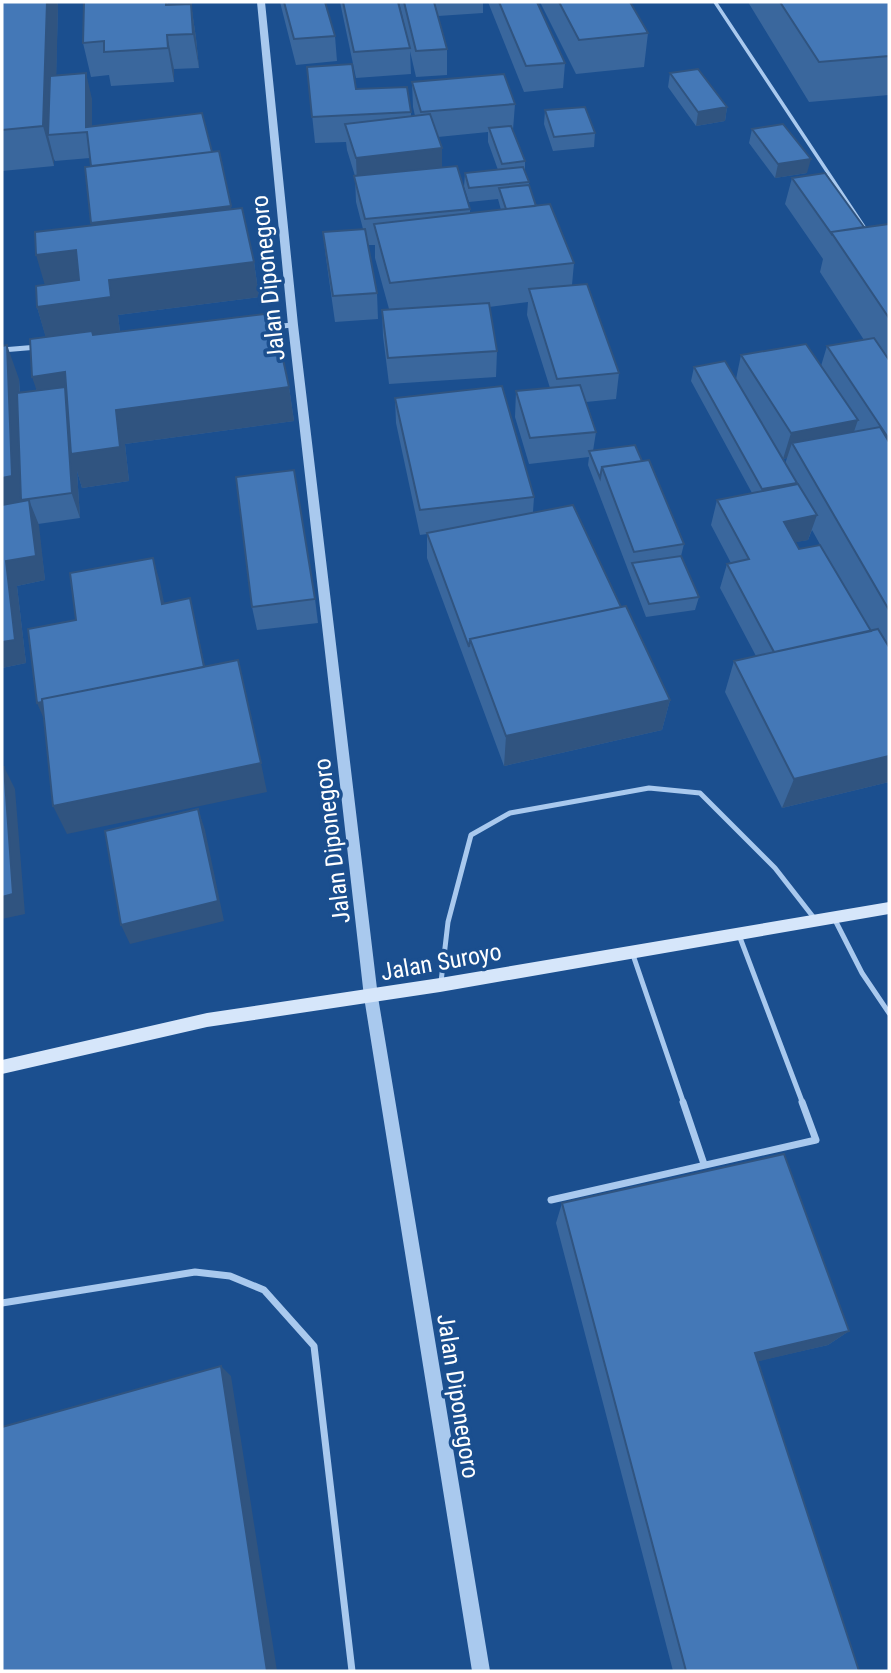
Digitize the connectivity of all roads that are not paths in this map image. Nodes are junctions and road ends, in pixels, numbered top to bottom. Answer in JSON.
{"nodes":[{"id":1,"x":261,"y":2,"type":"edge"},
{"id":2,"x":715,"y":2,"type":"edge"},
{"id":3,"x":870,"y":236,"type":"edge"},
{"id":4,"x":293,"y":325,"type":"junction"},
{"id":5,"x":265,"y":327,"type":"edge"},
{"id":6,"x":43,"y":346,"type":"edge"},
{"id":7,"x":2,"y":350,"type":"edge"},
{"id":8,"x":889,"y":908,"type":"edge"},
{"id":9,"x":834,"y":918,"type":"junction"},
{"id":10,"x":816,"y":921,"type":"junction"},
{"id":11,"x":740,"y":934,"type":"junction"},
{"id":12,"x":632,"y":952,"type":"junction"},
{"id":13,"x":440,"y":985,"type":"junction"},
{"id":14,"x":371,"y":997,"type":"junction"},
{"id":15,"x":889,"y":1013,"type":"edge"},
{"id":16,"x":2,"y":1067,"type":"edge"},
{"id":17,"x":704,"y":1164,"type":"junction"},
{"id":18,"x":551,"y":1200,"type":"dead end"},
{"id":19,"x":2,"y":1303,"type":"edge"},
{"id":20,"x":352,"y":1671,"type":"edge"},
{"id":21,"x":481,"y":1671,"type":"edge"}],
"edges":[{"from":1,"to":4,"type":"street","name":"Jalan Diponegoro"},
{"from":2,"to":3,"type":"lane"},
{"from":4,"to":5,"type":"street"},
{"from":4,"to":14,"type":"street","name":"Jalan Diponegoro"},
{"from":6,"to":7,"type":"street"},
{"from":8,"to":9,"type":"main road","name":"Jalan Suroyo"},
{"from":9,"to":10,"type":"main road","name":"Jalan Suroyo"},
{"from":9,"to":15,"type":"lane"},
{"from":10,"to":11,"type":"main road","name":"Jalan Suroyo"},
{"from":10,"to":13,"type":"lane"},
{"from":11,"to":12,"type":"main road","name":"Jalan Suroyo"},
{"from":11,"to":17,"type":"lane"},
{"from":12,"to":13,"type":"main road","name":"Jalan Suroyo"},
{"from":12,"to":17,"type":"lane"},
{"from":13,"to":14,"type":"main road","name":"Jalan Suroyo"},
{"from":14,"to":16,"type":"main road","name":"Jalan Suroyo"},
{"from":14,"to":21,"type":"street","name":"Jalan Diponegoro"},
{"from":17,"to":18,"type":"lane"},
{"from":19,"to":20,"type":"lane"}]}
